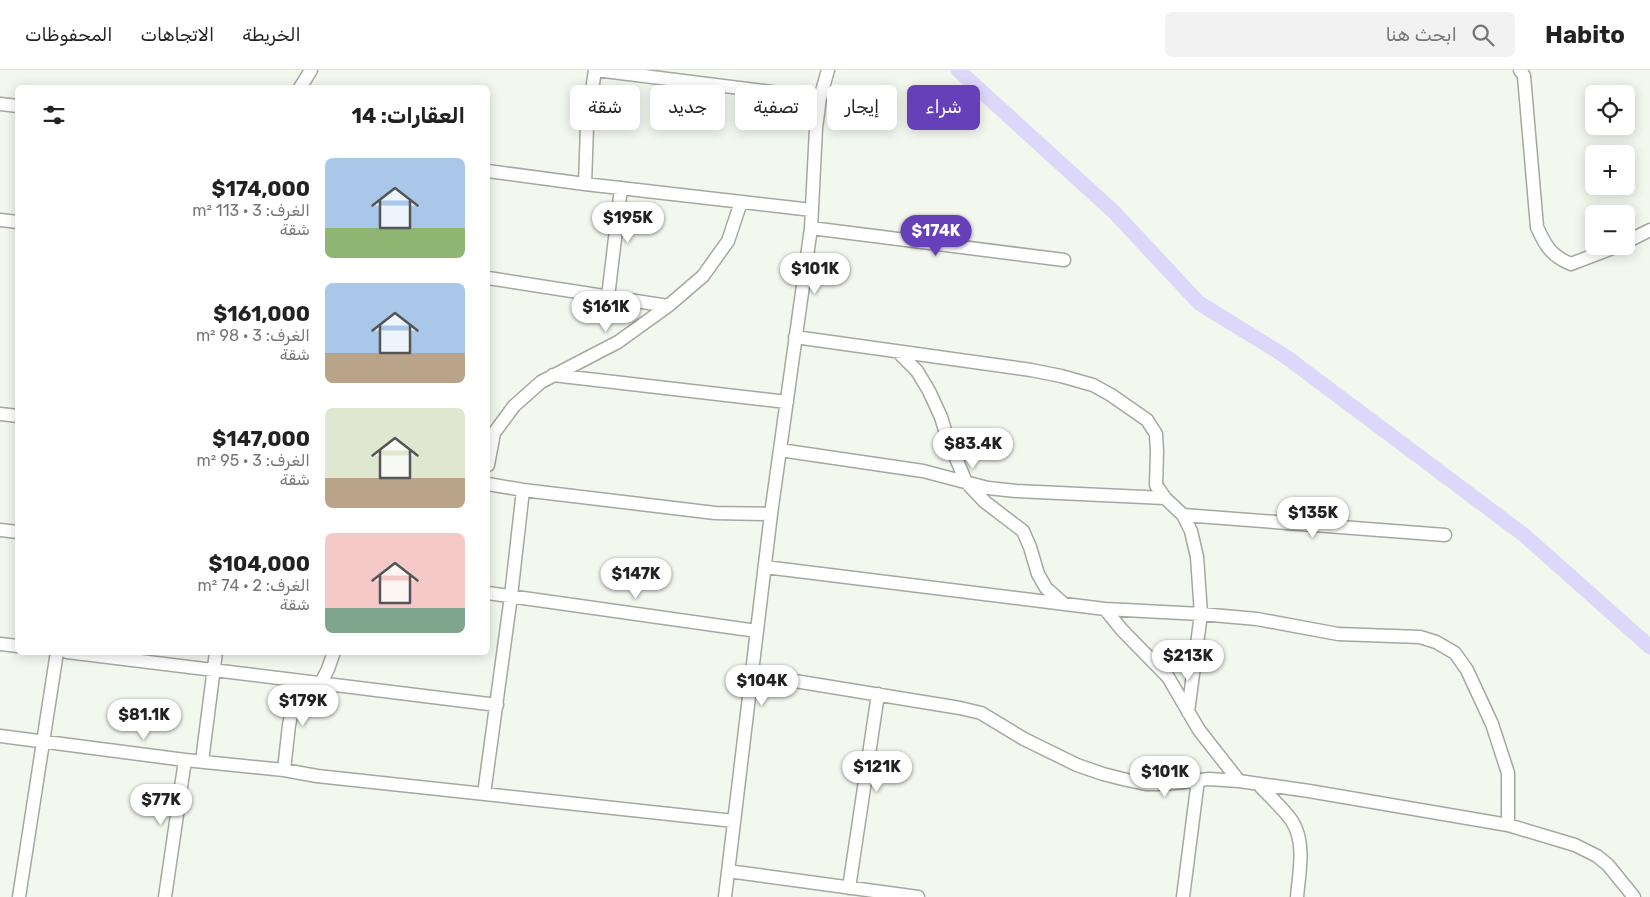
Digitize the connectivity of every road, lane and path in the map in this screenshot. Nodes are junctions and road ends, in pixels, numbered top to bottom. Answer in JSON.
{"nodes":[{"id":1,"x":311,"y":70,"type":"edge"},
{"id":2,"x":596,"y":70,"type":"edge"},
{"id":3,"x":828,"y":70,"type":"edge"},
{"id":4,"x":1520,"y":70,"type":"edge"},
{"id":5,"x":302,"y":85,"type":"edge"},
{"id":6,"x":820,"y":98,"type":"junction"},
{"id":7,"x":0,"y":104,"type":"edge"},
{"id":8,"x":15,"y":106,"type":"edge"},
{"id":9,"x":490,"y":171,"type":"edge"},
{"id":10,"x":584,"y":184,"type":"junction"},
{"id":11,"x":621,"y":188,"type":"junction"},
{"id":12,"x":741,"y":202,"type":"junction"},
{"id":13,"x":812,"y":210,"type":"junction"},
{"id":14,"x":0,"y":220,"type":"edge"},
{"id":15,"x":15,"y":222,"type":"edge"},
{"id":16,"x":811,"y":228,"type":"junction"},
{"id":17,"x":1650,"y":230,"type":"edge"},
{"id":18,"x":1635,"y":238,"type":"edge"},
{"id":19,"x":1594,"y":255,"type":"edge"},
{"id":20,"x":1064,"y":260,"type":"dead end"},
{"id":21,"x":490,"y":278,"type":"edge"},
{"id":22,"x":608,"y":297,"type":"junction"},
{"id":23,"x":668,"y":306,"type":"junction"},
{"id":24,"x":796,"y":337,"type":"junction"},
{"id":25,"x":898,"y":352,"type":"junction"},
{"id":26,"x":553,"y":375,"type":"junction"},
{"id":27,"x":787,"y":402,"type":"junction"},
{"id":28,"x":0,"y":414,"type":"edge"},
{"id":29,"x":15,"y":416,"type":"edge"},
{"id":30,"x":780,"y":450,"type":"junction"},
{"id":31,"x":490,"y":454,"type":"edge"},
{"id":32,"x":966,"y":482,"type":"junction"},
{"id":33,"x":490,"y":484,"type":"edge"},
{"id":34,"x":523,"y":490,"type":"junction"},
{"id":35,"x":1165,"y":498,"type":"junction"},
{"id":36,"x":772,"y":514,"type":"junction"},
{"id":37,"x":1183,"y":515,"type":"junction"},
{"id":38,"x":0,"y":530,"type":"edge"},
{"id":39,"x":15,"y":532,"type":"edge"},
{"id":40,"x":1445,"y":535,"type":"dead end"},
{"id":41,"x":765,"y":568,"type":"junction"},
{"id":42,"x":490,"y":593,"type":"edge"},
{"id":43,"x":511,"y":596,"type":"junction"},
{"id":44,"x":1065,"y":604,"type":"junction"},
{"id":45,"x":1105,"y":609,"type":"junction"},
{"id":46,"x":1201,"y":614,"type":"junction"},
{"id":47,"x":757,"y":630,"type":"junction"},
{"id":48,"x":0,"y":644,"type":"edge"},
{"id":49,"x":15,"y":646,"type":"edge"},
{"id":50,"x":56,"y":655,"type":"edge"},
{"id":51,"x":90,"y":655,"type":"edge"},
{"id":52,"x":216,"y":655,"type":"edge"},
{"id":53,"x":333,"y":655,"type":"edge"},
{"id":54,"x":214,"y":671,"type":"junction"},
{"id":55,"x":752,"y":674,"type":"junction"},
{"id":56,"x":321,"y":683,"type":"junction"},
{"id":57,"x":878,"y":694,"type":"junction"},
{"id":58,"x":497,"y":705,"type":"junction"},
{"id":59,"x":1188,"y":712,"type":"junction"},
{"id":60,"x":0,"y":736,"type":"edge"},
{"id":61,"x":42,"y":742,"type":"junction"},
{"id":62,"x":185,"y":760,"type":"junction"},
{"id":63,"x":202,"y":762,"type":"junction"},
{"id":64,"x":284,"y":770,"type":"junction"},
{"id":65,"x":1198,"y":780,"type":"junction"},
{"id":66,"x":1239,"y":781,"type":"junction"},
{"id":67,"x":1258,"y":784,"type":"junction"},
{"id":68,"x":484,"y":794,"type":"junction"},
{"id":69,"x":734,"y":821,"type":"junction"},
{"id":70,"x":1508,"y":825,"type":"junction"},
{"id":71,"x":728,"y":871,"type":"junction"},
{"id":72,"x":848,"y":888,"type":"junction"},
{"id":73,"x":19,"y":897,"type":"edge"},
{"id":74,"x":165,"y":897,"type":"edge"},
{"id":75,"x":725,"y":897,"type":"edge"},
{"id":76,"x":918,"y":897,"type":"edge"},
{"id":77,"x":1182,"y":897,"type":"edge"},
{"id":78,"x":1297,"y":897,"type":"edge"},
{"id":79,"x":1634,"y":897,"type":"edge"}],
"edges":[{"from":1,"to":5,"type":"street"},
{"from":2,"to":6,"type":"street"},
{"from":2,"to":10,"type":"street"},
{"from":3,"to":6,"type":"street"},
{"from":4,"to":19,"type":"street"},
{"from":6,"to":13,"type":"street"},
{"from":7,"to":8,"type":"street"},
{"from":9,"to":10,"type":"street"},
{"from":10,"to":11,"type":"street"},
{"from":11,"to":12,"type":"street"},
{"from":11,"to":22,"type":"street"},
{"from":12,"to":13,"type":"street"},
{"from":12,"to":23,"type":"street"},
{"from":13,"to":16,"type":"street"},
{"from":14,"to":15,"type":"street"},
{"from":16,"to":20,"type":"street"},
{"from":16,"to":24,"type":"street"},
{"from":17,"to":18,"type":"street"},
{"from":21,"to":22,"type":"street"},
{"from":22,"to":23,"type":"street"},
{"from":23,"to":26,"type":"street"},
{"from":24,"to":25,"type":"street"},
{"from":24,"to":27,"type":"street"},
{"from":25,"to":32,"type":"street"},
{"from":25,"to":35,"type":"street"},
{"from":26,"to":27,"type":"street"},
{"from":26,"to":31,"type":"street"},
{"from":27,"to":30,"type":"street"},
{"from":28,"to":29,"type":"street"},
{"from":30,"to":32,"type":"street"},
{"from":30,"to":36,"type":"street"},
{"from":32,"to":35,"type":"street"},
{"from":32,"to":44,"type":"street"},
{"from":33,"to":34,"type":"street"},
{"from":34,"to":36,"type":"street"},
{"from":34,"to":43,"type":"street"},
{"from":35,"to":37,"type":"street"},
{"from":36,"to":41,"type":"street"},
{"from":37,"to":40,"type":"street"},
{"from":37,"to":46,"type":"street"},
{"from":38,"to":39,"type":"street"},
{"from":41,"to":44,"type":"street"},
{"from":41,"to":47,"type":"street"},
{"from":42,"to":43,"type":"street"},
{"from":43,"to":47,"type":"street"},
{"from":43,"to":58,"type":"street"},
{"from":44,"to":45,"type":"street"},
{"from":45,"to":46,"type":"street"},
{"from":45,"to":59,"type":"street"},
{"from":46,"to":59,"type":"street"},
{"from":46,"to":70,"type":"street"},
{"from":47,"to":55,"type":"street"},
{"from":48,"to":49,"type":"street"},
{"from":50,"to":61,"type":"street"},
{"from":51,"to":54,"type":"street"},
{"from":52,"to":54,"type":"street"},
{"from":53,"to":56,"type":"street"},
{"from":54,"to":56,"type":"street"},
{"from":54,"to":63,"type":"street"},
{"from":55,"to":57,"type":"street"},
{"from":55,"to":69,"type":"street"},
{"from":56,"to":58,"type":"street"},
{"from":56,"to":64,"type":"street"},
{"from":57,"to":65,"type":"street"},
{"from":57,"to":72,"type":"street"},
{"from":58,"to":68,"type":"street"},
{"from":59,"to":66,"type":"street"},
{"from":60,"to":61,"type":"street"},
{"from":61,"to":62,"type":"street"},
{"from":61,"to":73,"type":"street"},
{"from":62,"to":63,"type":"street"},
{"from":62,"to":74,"type":"street"},
{"from":63,"to":64,"type":"street"},
{"from":64,"to":68,"type":"street"},
{"from":65,"to":66,"type":"street"},
{"from":65,"to":77,"type":"street"},
{"from":66,"to":67,"type":"street"},
{"from":67,"to":70,"type":"street"},
{"from":67,"to":78,"type":"street"},
{"from":68,"to":69,"type":"street"},
{"from":69,"to":71,"type":"street"},
{"from":70,"to":79,"type":"street"},
{"from":71,"to":72,"type":"street"},
{"from":71,"to":75,"type":"street"},
{"from":72,"to":76,"type":"street"}]}
